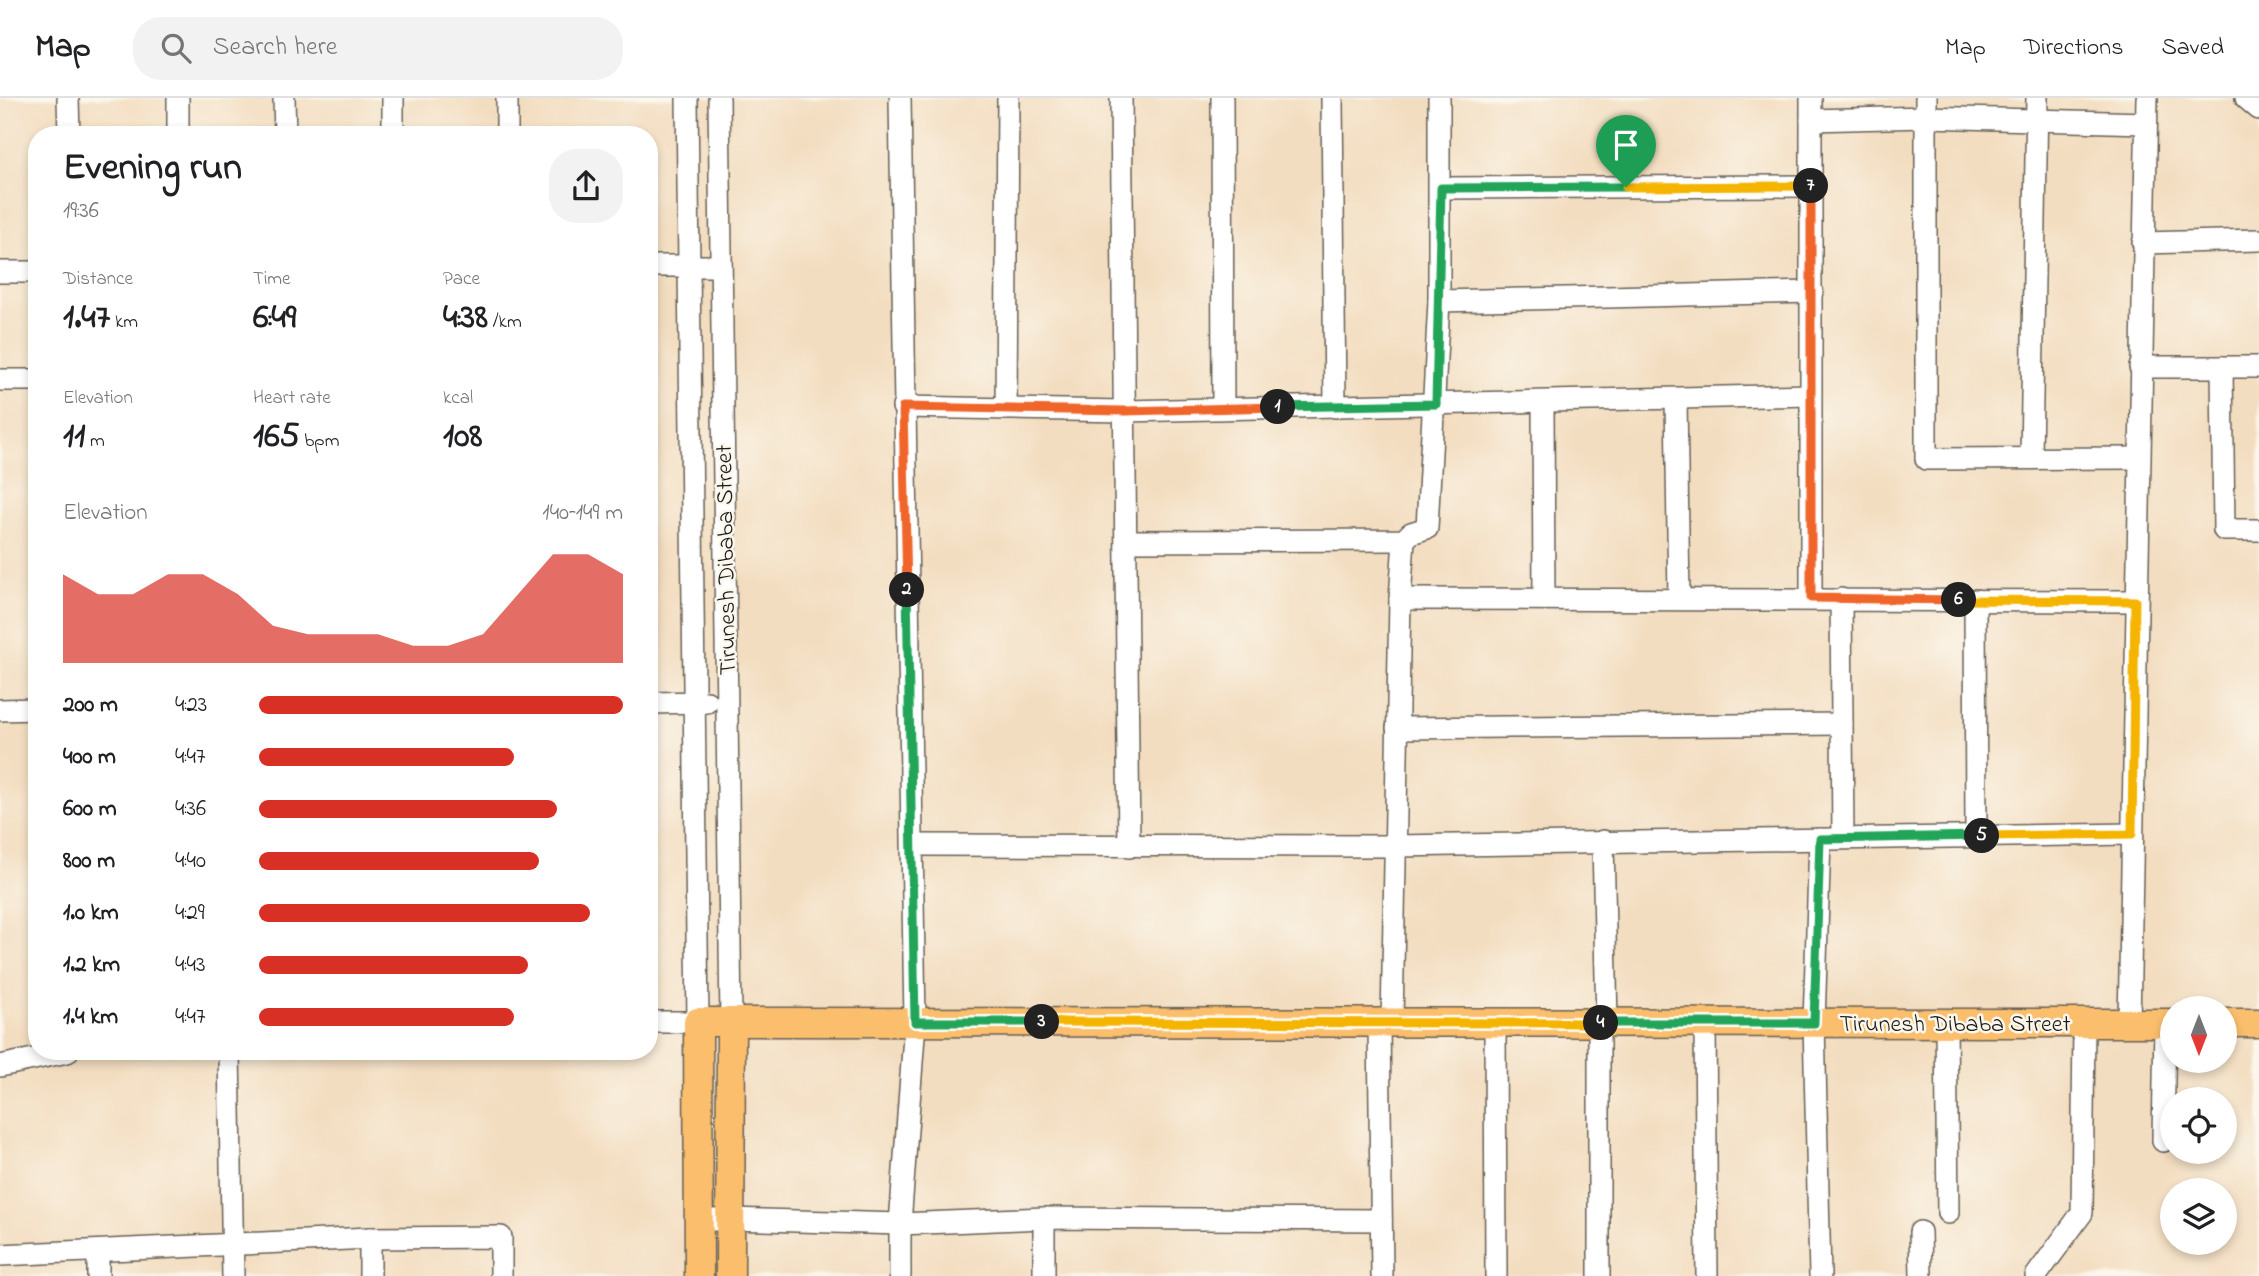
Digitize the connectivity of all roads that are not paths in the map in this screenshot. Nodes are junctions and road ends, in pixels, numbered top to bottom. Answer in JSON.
{"nodes":[{"id":1,"x":68,"y":98,"type":"edge"},
{"id":2,"x":178,"y":98,"type":"edge"},
{"id":3,"x":284,"y":98,"type":"edge"},
{"id":4,"x":393,"y":98,"type":"edge"},
{"id":5,"x":507,"y":98,"type":"edge"},
{"id":6,"x":687,"y":98,"type":"edge"},
{"id":7,"x":719,"y":98,"type":"edge"},
{"id":8,"x":900,"y":98,"type":"edge"},
{"id":9,"x":1008,"y":98,"type":"edge"},
{"id":10,"x":1121,"y":98,"type":"edge"},
{"id":11,"x":1222,"y":98,"type":"edge"},
{"id":12,"x":1332,"y":98,"type":"edge"},
{"id":13,"x":1439,"y":98,"type":"edge"},
{"id":14,"x":2037,"y":98,"type":"edge"},
{"id":15,"x":2147,"y":98,"type":"edge"},
{"id":16,"x":2246,"y":98,"type":"edge"},
{"id":17,"x":1926,"y":108,"type":"edge"},
{"id":18,"x":1811,"y":109,"type":"edge"},
{"id":19,"x":2259,"y":109,"type":"edge"},
{"id":20,"x":2037,"y":121,"type":"junction"},
{"id":21,"x":2146,"y":123,"type":"junction"},
{"id":22,"x":69,"y":126,"type":"edge"},
{"id":23,"x":178,"y":126,"type":"edge"},
{"id":24,"x":285,"y":126,"type":"edge"},
{"id":25,"x":393,"y":126,"type":"edge"},
{"id":26,"x":507,"y":126,"type":"edge"},
{"id":27,"x":1811,"y":186,"type":"junction"},
{"id":28,"x":1441,"y":188,"type":"junction"},
{"id":29,"x":2259,"y":240,"type":"edge"},
{"id":30,"x":2143,"y":243,"type":"junction"},
{"id":31,"x":688,"y":265,"type":"junction"},
{"id":32,"x":721,"y":265,"type":"junction"},
{"id":33,"x":658,"y":266,"type":"edge"},
{"id":34,"x":0,"y":272,"type":"edge"},
{"id":35,"x":28,"y":272,"type":"edge"},
{"id":36,"x":1812,"y":292,"type":"junction"},
{"id":37,"x":1439,"y":301,"type":"junction"},
{"id":38,"x":2140,"y":367,"type":"junction"},
{"id":39,"x":2222,"y":367,"type":"junction"},
{"id":40,"x":2259,"y":367,"type":"edge"},
{"id":41,"x":0,"y":380,"type":"edge"},
{"id":42,"x":28,"y":380,"type":"edge"},
{"id":43,"x":1810,"y":395,"type":"junction"},
{"id":44,"x":1676,"y":398,"type":"junction"},
{"id":45,"x":1544,"y":402,"type":"junction"},
{"id":46,"x":1436,"y":404,"type":"junction"},
{"id":47,"x":903,"y":407,"type":"junction"},
{"id":48,"x":1335,"y":407,"type":"junction"},
{"id":49,"x":1223,"y":408,"type":"junction"},
{"id":50,"x":1006,"y":409,"type":"junction"},
{"id":51,"x":1125,"y":411,"type":"junction"},
{"id":52,"x":2031,"y":458,"type":"junction"},
{"id":53,"x":2138,"y":458,"type":"junction"},
{"id":54,"x":2259,"y":530,"type":"edge"},
{"id":55,"x":1404,"y":540,"type":"junction"},
{"id":56,"x":1127,"y":541,"type":"junction"},
{"id":57,"x":1811,"y":598,"type":"junction"},
{"id":58,"x":1400,"y":599,"type":"junction"},
{"id":59,"x":1544,"y":599,"type":"junction"},
{"id":60,"x":1679,"y":599,"type":"junction"},
{"id":61,"x":1841,"y":599,"type":"junction"},
{"id":62,"x":1975,"y":600,"type":"junction"},
{"id":63,"x":2135,"y":601,"type":"junction"},
{"id":64,"x":727,"y":701,"type":"junction"},
{"id":65,"x":658,"y":703,"type":"edge"},
{"id":66,"x":696,"y":703,"type":"junction"},
{"id":67,"x":28,"y":709,"type":"edge"},
{"id":68,"x":0,"y":710,"type":"edge"},
{"id":69,"x":1842,"y":724,"type":"junction"},
{"id":70,"x":1397,"y":728,"type":"junction"},
{"id":71,"x":2132,"y":834,"type":"junction"},
{"id":72,"x":1976,"y":836,"type":"junction"},
{"id":73,"x":1843,"y":838,"type":"junction"},
{"id":74,"x":1820,"y":839,"type":"junction"},
{"id":75,"x":1603,"y":841,"type":"junction"},
{"id":76,"x":913,"y":845,"type":"junction"},
{"id":77,"x":1394,"y":846,"type":"junction"},
{"id":78,"x":1129,"y":847,"type":"junction"},
{"id":79,"x":698,"y":1022,"type":"junction"},
{"id":80,"x":731,"y":1022,"type":"junction"},
{"id":81,"x":915,"y":1022,"type":"junction"},
{"id":82,"x":658,"y":1023,"type":"edge"},
{"id":83,"x":1386,"y":1023,"type":"junction"},
{"id":84,"x":1495,"y":1023,"type":"junction"},
{"id":85,"x":1603,"y":1023,"type":"junction"},
{"id":86,"x":1705,"y":1023,"type":"junction"},
{"id":87,"x":1814,"y":1023,"type":"junction"},
{"id":88,"x":1946,"y":1023,"type":"junction"},
{"id":89,"x":2084,"y":1023,"type":"junction"},
{"id":90,"x":2129,"y":1023,"type":"junction"},
{"id":91,"x":2160,"y":1023,"type":"edge"},
{"id":92,"x":2237,"y":1023,"type":"edge"},
{"id":93,"x":2259,"y":1023,"type":"edge"},
{"id":94,"x":29,"y":1060,"type":"edge"},
{"id":95,"x":229,"y":1060,"type":"edge"},
{"id":96,"x":0,"y":1066,"type":"edge"},
{"id":97,"x":1948,"y":1213,"type":"dead end"},
{"id":98,"x":1044,"y":1218,"type":"junction"},
{"id":99,"x":730,"y":1219,"type":"junction"},
{"id":100,"x":1381,"y":1220,"type":"junction"},
{"id":101,"x":698,"y":1221,"type":"junction"},
{"id":102,"x":900,"y":1224,"type":"junction"},
{"id":103,"x":1920,"y":1232,"type":"dead end"},
{"id":104,"x":370,"y":1238,"type":"junction"},
{"id":105,"x":232,"y":1244,"type":"junction"},
{"id":106,"x":98,"y":1251,"type":"junction"},
{"id":107,"x":0,"y":1255,"type":"edge"},
{"id":108,"x":98,"y":1276,"type":"edge"},
{"id":109,"x":233,"y":1276,"type":"edge"},
{"id":110,"x":370,"y":1276,"type":"edge"},
{"id":111,"x":501,"y":1276,"type":"edge"},
{"id":112,"x":699,"y":1276,"type":"edge"},
{"id":113,"x":730,"y":1276,"type":"edge"},
{"id":114,"x":900,"y":1276,"type":"edge"},
{"id":115,"x":1044,"y":1276,"type":"edge"},
{"id":116,"x":1382,"y":1276,"type":"edge"},
{"id":117,"x":1496,"y":1276,"type":"edge"},
{"id":118,"x":1600,"y":1276,"type":"edge"},
{"id":119,"x":1707,"y":1276,"type":"edge"},
{"id":120,"x":1819,"y":1276,"type":"edge"},
{"id":121,"x":1922,"y":1276,"type":"edge"},
{"id":122,"x":2036,"y":1276,"type":"edge"}],
"edges":[{"from":1,"to":22,"type":"street"},
{"from":2,"to":23,"type":"street"},
{"from":3,"to":24,"type":"street"},
{"from":4,"to":25,"type":"street"},
{"from":5,"to":26,"type":"street"},
{"from":6,"to":31,"type":"street","name":"Tirunesh Dibaba Street"},
{"from":7,"to":32,"type":"street","name":"Tirunesh Dibaba Street"},
{"from":8,"to":47,"type":"street"},
{"from":9,"to":50,"type":"street"},
{"from":10,"to":51,"type":"street"},
{"from":11,"to":49,"type":"street"},
{"from":12,"to":48,"type":"street"},
{"from":13,"to":28,"type":"street"},
{"from":14,"to":20,"type":"street"},
{"from":15,"to":21,"type":"street"},
{"from":16,"to":19,"type":"street"},
{"from":17,"to":18,"type":"street"},
{"from":17,"to":20,"type":"street"},
{"from":17,"to":52,"type":"street"},
{"from":18,"to":27,"type":"street"},
{"from":20,"to":21,"type":"street"},
{"from":20,"to":52,"type":"street"},
{"from":21,"to":30,"type":"street"},
{"from":27,"to":28,"type":"street"},
{"from":27,"to":36,"type":"street"},
{"from":28,"to":37,"type":"street"},
{"from":29,"to":30,"type":"street"},
{"from":30,"to":38,"type":"street"},
{"from":31,"to":32,"type":"street"},
{"from":31,"to":33,"type":"street"},
{"from":31,"to":66,"type":"street","name":"Tirunesh Dibaba Street"},
{"from":32,"to":64,"type":"street","name":"Tirunesh Dibaba Street"},
{"from":34,"to":35,"type":"street"},
{"from":36,"to":37,"type":"street"},
{"from":36,"to":43,"type":"street"},
{"from":37,"to":46,"type":"street"},
{"from":38,"to":39,"type":"street"},
{"from":38,"to":53,"type":"street"},
{"from":39,"to":40,"type":"street"},
{"from":39,"to":54,"type":"street"},
{"from":41,"to":42,"type":"street"},
{"from":43,"to":44,"type":"street"},
{"from":43,"to":57,"type":"street"},
{"from":44,"to":45,"type":"street"},
{"from":44,"to":60,"type":"street"},
{"from":45,"to":46,"type":"street"},
{"from":45,"to":59,"type":"street"},
{"from":46,"to":48,"type":"street"},
{"from":46,"to":55,"type":"street"},
{"from":47,"to":50,"type":"street"},
{"from":47,"to":76,"type":"street"},
{"from":48,"to":49,"type":"street"},
{"from":49,"to":51,"type":"street"},
{"from":50,"to":51,"type":"street"},
{"from":51,"to":56,"type":"street"},
{"from":52,"to":53,"type":"street"},
{"from":53,"to":63,"type":"street"},
{"from":55,"to":56,"type":"street"},
{"from":55,"to":58,"type":"street"},
{"from":56,"to":78,"type":"street"},
{"from":57,"to":60,"type":"street"},
{"from":57,"to":61,"type":"street"},
{"from":58,"to":59,"type":"street"},
{"from":58,"to":70,"type":"street"},
{"from":59,"to":60,"type":"street"},
{"from":61,"to":62,"type":"street"},
{"from":61,"to":69,"type":"street"},
{"from":62,"to":63,"type":"street"},
{"from":62,"to":72,"type":"street"},
{"from":63,"to":71,"type":"street"},
{"from":64,"to":66,"type":"street"},
{"from":64,"to":80,"type":"street","name":"Tirunesh Dibaba Street"},
{"from":65,"to":66,"type":"street"},
{"from":66,"to":79,"type":"street","name":"Tirunesh Dibaba Street"},
{"from":67,"to":68,"type":"street"},
{"from":69,"to":70,"type":"street"},
{"from":69,"to":73,"type":"street"},
{"from":70,"to":77,"type":"street"},
{"from":71,"to":72,"type":"street"},
{"from":71,"to":90,"type":"street"},
{"from":72,"to":73,"type":"street"},
{"from":73,"to":74,"type":"street"},
{"from":74,"to":75,"type":"street"},
{"from":74,"to":87,"type":"street"},
{"from":75,"to":77,"type":"street"},
{"from":75,"to":85,"type":"street"},
{"from":76,"to":78,"type":"street"},
{"from":76,"to":81,"type":"street"},
{"from":77,"to":78,"type":"street"},
{"from":77,"to":83,"type":"street"},
{"from":79,"to":80,"type":"main road","name":"Tirunesh Dibaba Street"},
{"from":79,"to":82,"type":"street"},
{"from":79,"to":101,"type":"main road","name":"Tirunesh Dibaba Street"},
{"from":80,"to":81,"type":"main road","name":"Tirunesh Dibaba Street"},
{"from":80,"to":99,"type":"main road","name":"Tirunesh Dibaba Street"},
{"from":81,"to":83,"type":"main road","name":"Tirunesh Dibaba Street"},
{"from":81,"to":102,"type":"street"},
{"from":83,"to":84,"type":"main road","name":"Tirunesh Dibaba Street"},
{"from":83,"to":100,"type":"street"},
{"from":84,"to":85,"type":"main road","name":"Tirunesh Dibaba Street"},
{"from":84,"to":117,"type":"street"},
{"from":85,"to":86,"type":"main road","name":"Tirunesh Dibaba Street"},
{"from":85,"to":118,"type":"street"},
{"from":86,"to":87,"type":"main road","name":"Tirunesh Dibaba Street"},
{"from":86,"to":119,"type":"street"},
{"from":87,"to":88,"type":"main road","name":"Tirunesh Dibaba Street"},
{"from":87,"to":120,"type":"street"},
{"from":88,"to":89,"type":"main road","name":"Tirunesh Dibaba Street"},
{"from":88,"to":97,"type":"street"},
{"from":89,"to":90,"type":"main road","name":"Tirunesh Dibaba Street"},
{"from":89,"to":122,"type":"street"},
{"from":90,"to":91,"type":"main road","name":"Tirunesh Dibaba Street"},
{"from":92,"to":93,"type":"main road"},
{"from":94,"to":96,"type":"street"},
{"from":95,"to":105,"type":"street"},
{"from":98,"to":100,"type":"street"},
{"from":98,"to":102,"type":"street"},
{"from":98,"to":115,"type":"street"},
{"from":99,"to":101,"type":"street"},
{"from":99,"to":102,"type":"street"},
{"from":99,"to":113,"type":"main road","name":"Tirunesh Dibaba Street"},
{"from":100,"to":116,"type":"street"},
{"from":101,"to":112,"type":"main road","name":"Tirunesh Dibaba Street"},
{"from":102,"to":114,"type":"street"},
{"from":103,"to":121,"type":"street"},
{"from":104,"to":105,"type":"street"},
{"from":104,"to":110,"type":"street"},
{"from":104,"to":111,"type":"street"},
{"from":105,"to":106,"type":"street"},
{"from":105,"to":109,"type":"street"},
{"from":106,"to":107,"type":"street"},
{"from":106,"to":108,"type":"street"}]}
